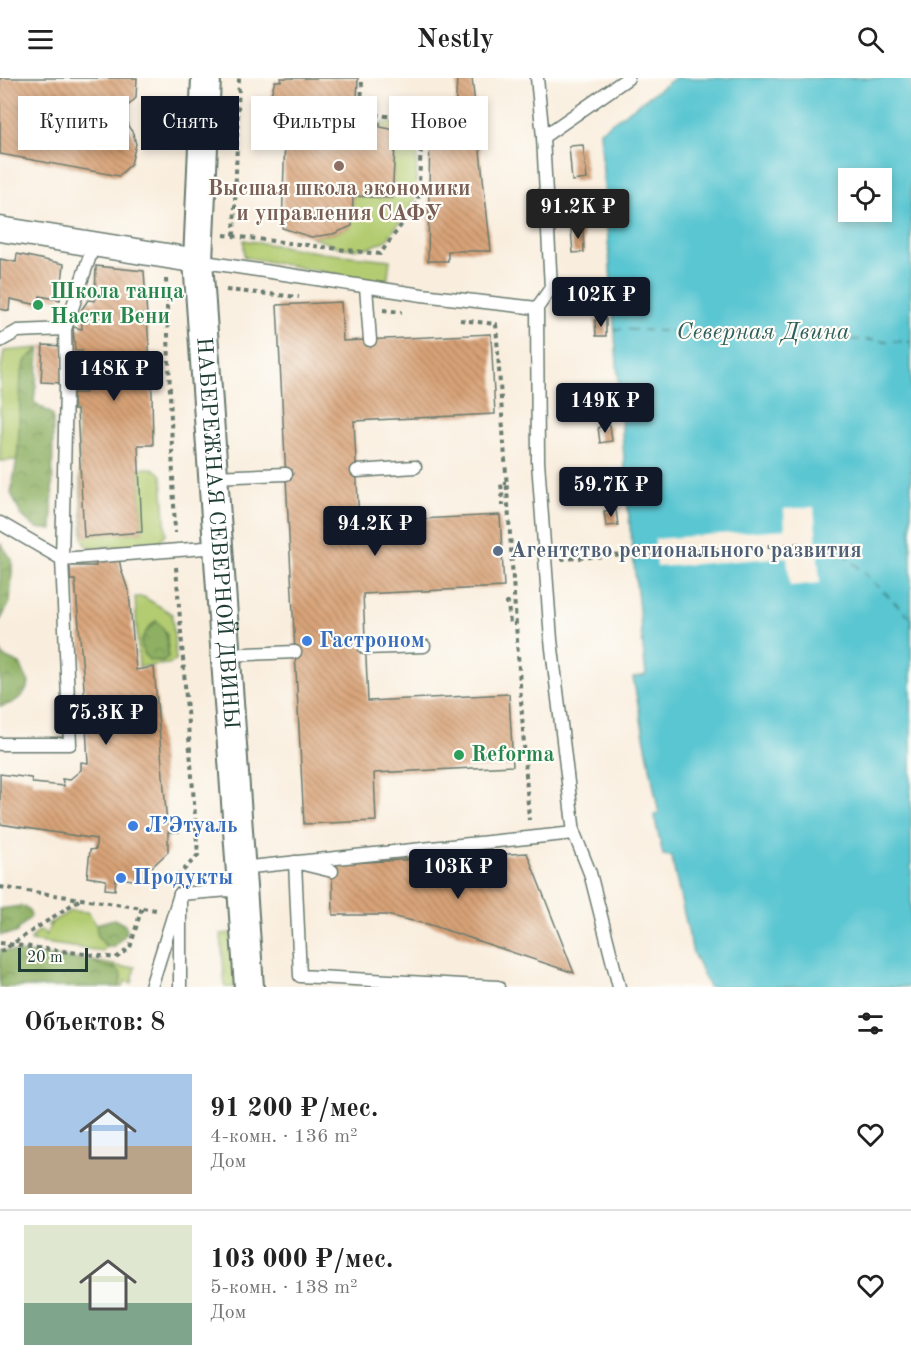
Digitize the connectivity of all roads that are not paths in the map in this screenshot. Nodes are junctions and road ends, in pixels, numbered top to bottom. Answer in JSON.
{"nodes":[{"id":1,"x":206,"y":78,"type":"edge"},
{"id":2,"x":537,"y":78,"type":"edge"},
{"id":3,"x":628,"y":78,"type":"edge"},
{"id":4,"x":543,"y":137,"type":"junction"},
{"id":5,"x":0,"y":229,"type":"edge"},
{"id":6,"x":94,"y":244,"type":"junction"},
{"id":7,"x":198,"y":261,"type":"junction"},
{"id":8,"x":366,"y":287,"type":"junction"},
{"id":9,"x":537,"y":308,"type":"junction"},
{"id":10,"x":65,"y":329,"type":"junction"},
{"id":11,"x":370,"y":340,"type":"dead end"},
{"id":12,"x":0,"y":341,"type":"edge"},
{"id":13,"x":415,"y":467,"type":"dead end"},
{"id":14,"x":357,"y":471,"type":"dead end"},
{"id":15,"x":286,"y":474,"type":"dead end"},
{"id":16,"x":213,"y":477,"type":"junction"},
{"id":17,"x":0,"y":523,"type":"edge"},
{"id":18,"x":218,"y":547,"type":"junction"},
{"id":19,"x":62,"y":559,"type":"junction"},
{"id":20,"x":424,"y":646,"type":"dead end"},
{"id":21,"x":365,"y":648,"type":"dead end"},
{"id":22,"x":295,"y":652,"type":"dead end"},
{"id":23,"x":225,"y":656,"type":"junction"},
{"id":24,"x":0,"y":744,"type":"edge"},
{"id":25,"x":574,"y":833,"type":"junction"},
{"id":26,"x":295,"y":862,"type":"junction"},
{"id":27,"x":332,"y":871,"type":"dead end"},
{"id":28,"x":241,"y":879,"type":"junction"},
{"id":29,"x":180,"y":894,"type":"junction"},
{"id":30,"x":151,"y":987,"type":"edge"},
{"id":31,"x":180,"y":987,"type":"edge"},
{"id":32,"x":249,"y":987,"type":"edge"},
{"id":33,"x":498,"y":987,"type":"edge"},
{"id":34,"x":619,"y":987,"type":"edge"}],
"edges":[{"from":1,"to":7,"type":"street","name":"НАБЕРЕЖНАЯ СЕВЕРНОЙ ДВИНЫ"},
{"from":2,"to":4,"type":"lane"},
{"from":3,"to":4,"type":"lane"},
{"from":4,"to":9,"type":"lane"},
{"from":5,"to":6,"type":"street"},
{"from":6,"to":7,"type":"street"},
{"from":6,"to":10,"type":"lane"},
{"from":7,"to":8,"type":"lane"},
{"from":7,"to":16,"type":"street","name":"НАБЕРЕЖНАЯ СЕВЕРНОЙ ДВИНЫ"},
{"from":8,"to":9,"type":"lane"},
{"from":8,"to":11,"type":"lane"},
{"from":9,"to":25,"type":"lane"},
{"from":10,"to":12,"type":"lane"},
{"from":10,"to":19,"type":"lane"},
{"from":13,"to":14,"type":"lane"},
{"from":15,"to":16,"type":"lane"},
{"from":16,"to":18,"type":"street","name":"НАБЕРЕЖНАЯ СЕВЕРНОЙ ДВИНЫ"},
{"from":17,"to":19,"type":"lane"},
{"from":18,"to":19,"type":"lane"},
{"from":18,"to":23,"type":"street","name":"НАБЕРЕЖНАЯ СЕВЕРНОЙ ДВИНЫ"},
{"from":19,"to":24,"type":"lane"},
{"from":20,"to":21,"type":"lane"},
{"from":22,"to":23,"type":"lane"},
{"from":23,"to":28,"type":"street","name":"НАБЕРЕЖНАЯ СЕВЕРНОЙ ДВИНЫ"},
{"from":25,"to":26,"type":"lane"},
{"from":25,"to":34,"type":"lane"},
{"from":26,"to":27,"type":"lane"},
{"from":26,"to":28,"type":"lane"},
{"from":26,"to":33,"type":"lane"},
{"from":28,"to":29,"type":"lane"},
{"from":28,"to":32,"type":"street","name":"НАБЕРЕЖНАЯ СЕВЕРНОЙ ДВИНЫ"},
{"from":29,"to":30,"type":"lane"},
{"from":29,"to":31,"type":"lane"}]}
